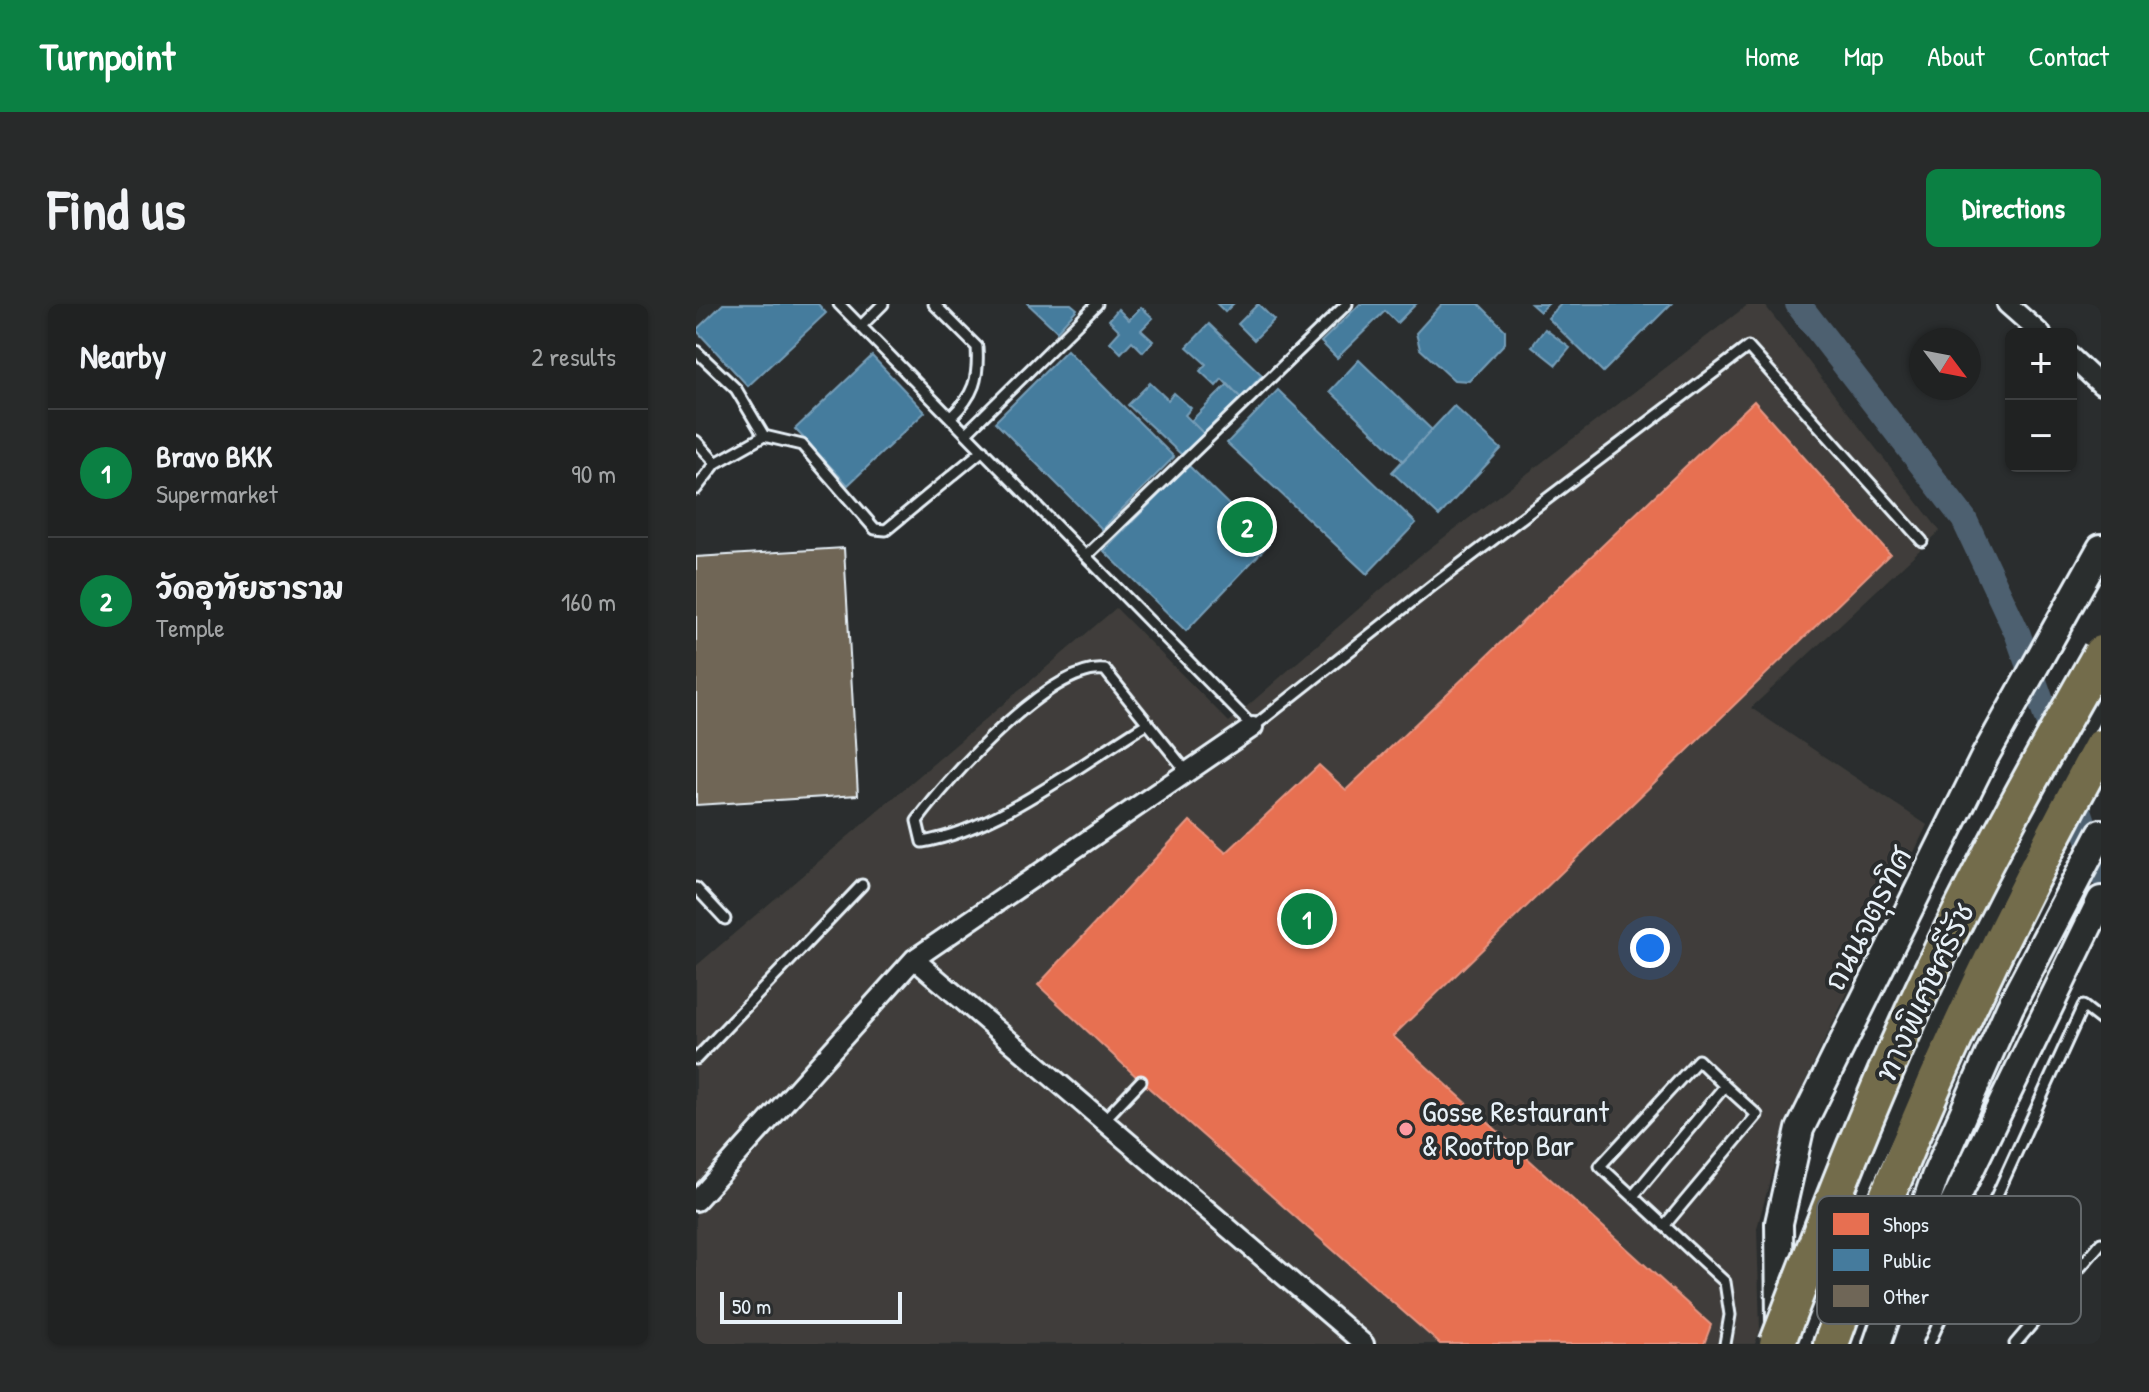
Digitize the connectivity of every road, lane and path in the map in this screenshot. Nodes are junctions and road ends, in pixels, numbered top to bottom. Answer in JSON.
{"nodes":[{"id":1,"x":839,"y":304,"type":"edge"},
{"id":2,"x":883,"y":304,"type":"edge"},
{"id":3,"x":934,"y":304,"type":"edge"},
{"id":4,"x":1097,"y":304,"type":"edge"},
{"id":5,"x":1347,"y":304,"type":"edge"},
{"id":6,"x":2007,"y":304,"type":"edge"},
{"id":7,"x":861,"y":326,"type":"junction"},
{"id":8,"x":2034,"y":328,"type":"edge"},
{"id":9,"x":696,"y":351,"type":"edge"},
{"id":10,"x":2077,"y":363,"type":"edge"},
{"id":11,"x":2101,"y":385,"type":"edge"},
{"id":12,"x":951,"y":417,"type":"junction"},
{"id":13,"x":966,"y":433,"type":"junction"},
{"id":14,"x":764,"y":436,"type":"junction"},
{"id":15,"x":696,"y":441,"type":"edge"},
{"id":16,"x":983,"y":450,"type":"junction"},
{"id":17,"x":716,"y":463,"type":"junction"},
{"id":18,"x":696,"y":489,"type":"edge"},
{"id":19,"x":1922,"y":541,"type":"dead end"},
{"id":20,"x":2101,"y":548,"type":"edge"},
{"id":21,"x":1086,"y":556,"type":"junction"},
{"id":22,"x":2101,"y":653,"type":"edge"},
{"id":23,"x":2101,"y":691,"type":"edge"},
{"id":24,"x":1148,"y":723,"type":"junction"},
{"id":25,"x":1253,"y":727,"type":"junction"},
{"id":26,"x":2101,"y":747,"type":"edge"},
{"id":27,"x":1187,"y":772,"type":"junction"},
{"id":28,"x":2101,"y":833,"type":"edge"},
{"id":29,"x":862,"y":885,"type":"dead end"},
{"id":30,"x":696,"y":888,"type":"edge"},
{"id":31,"x":2101,"y":900,"type":"edge"},
{"id":32,"x":725,"y":919,"type":"dead end"},
{"id":33,"x":914,"y":959,"type":"junction"},
{"id":34,"x":2101,"y":1020,"type":"edge"},
{"id":35,"x":696,"y":1059,"type":"edge"},
{"id":36,"x":1141,"y":1081,"type":"dead end"},
{"id":37,"x":1725,"y":1086,"type":"junction"},
{"id":38,"x":1103,"y":1121,"type":"junction"},
{"id":39,"x":1633,"y":1196,"type":"junction"},
{"id":40,"x":1833,"y":1196,"type":"edge"},
{"id":41,"x":1853,"y":1196,"type":"edge"},
{"id":42,"x":1889,"y":1196,"type":"edge"},
{"id":43,"x":1928,"y":1196,"type":"edge"},
{"id":44,"x":1959,"y":1196,"type":"edge"},
{"id":45,"x":1996,"y":1196,"type":"edge"},
{"id":46,"x":696,"y":1201,"type":"edge"},
{"id":47,"x":1664,"y":1226,"type":"junction"},
{"id":48,"x":1817,"y":1239,"type":"edge"},
{"id":49,"x":2101,"y":1243,"type":"edge"},
{"id":50,"x":2081,"y":1266,"type":"edge"},
{"id":51,"x":1817,"y":1276,"type":"edge"},
{"id":52,"x":1838,"y":1324,"type":"edge"},
{"id":53,"x":1884,"y":1324,"type":"edge"},
{"id":54,"x":1895,"y":1324,"type":"edge"},
{"id":55,"x":1938,"y":1324,"type":"edge"},
{"id":56,"x":2032,"y":1324,"type":"edge"},
{"id":57,"x":1364,"y":1344,"type":"edge"},
{"id":58,"x":1725,"y":1344,"type":"edge"},
{"id":59,"x":1778,"y":1344,"type":"edge"},
{"id":60,"x":1786,"y":1344,"type":"edge"},
{"id":61,"x":1831,"y":1344,"type":"edge"},
{"id":62,"x":1877,"y":1344,"type":"edge"},
{"id":63,"x":1885,"y":1344,"type":"edge"},
{"id":64,"x":1929,"y":1344,"type":"edge"},
{"id":65,"x":2015,"y":1344,"type":"edge"}],
"edges":[{"from":1,"to":7,"type":"lane"},
{"from":2,"to":7,"type":"lane"},
{"from":3,"to":12,"type":"lane"},
{"from":4,"to":13,"type":"lane"},
{"from":5,"to":21,"type":"lane"},
{"from":6,"to":8,"type":"street"},
{"from":7,"to":12,"type":"lane"},
{"from":9,"to":14,"type":"lane"},
{"from":10,"to":11,"type":"street"},
{"from":12,"to":13,"type":"lane"},
{"from":13,"to":16,"type":"lane"},
{"from":14,"to":16,"type":"lane"},
{"from":14,"to":17,"type":"lane"},
{"from":15,"to":17,"type":"lane"},
{"from":16,"to":21,"type":"lane"},
{"from":17,"to":18,"type":"lane"},
{"from":19,"to":25,"type":"lane"},
{"from":20,"to":59,"type":"main road","name":"ถนนจตุรทิศ"},
{"from":21,"to":25,"type":"lane"},
{"from":22,"to":40,"type":"highway","name":"ทางพิเศษศรีรัช","bridge":true},
{"from":23,"to":41,"type":"main road"},
{"from":24,"to":24,"type":"lane"},
{"from":24,"to":27,"type":"lane"},
{"from":25,"to":27,"type":"street"},
{"from":26,"to":42,"type":"highway","name":"ทางพิเศษศรีรัช"},
{"from":27,"to":33,"type":"street"},
{"from":28,"to":43,"type":"main road"},
{"from":29,"to":35,"type":"lane"},
{"from":30,"to":32,"type":"lane"},
{"from":31,"to":44,"type":"main road"},
{"from":33,"to":38,"type":"street"},
{"from":33,"to":46,"type":"street"},
{"from":34,"to":45,"type":"lane"},
{"from":36,"to":38,"type":"lane"},
{"from":37,"to":39,"type":"lane"},
{"from":37,"to":39,"type":"lane"},
{"from":37,"to":47,"type":"lane"},
{"from":38,"to":57,"type":"street"},
{"from":39,"to":47,"type":"lane"},
{"from":47,"to":58,"type":"lane"},
{"from":48,"to":59,"type":"highway","name":"ทางพิเศษศรีรัช","bridge":true},
{"from":49,"to":50,"type":"lane"},
{"from":51,"to":60,"type":"main road"},
{"from":52,"to":61,"type":"highway","name":"ทางพิเศษศรีรัช"},
{"from":53,"to":62,"type":"main road"},
{"from":54,"to":63,"type":"main road"},
{"from":55,"to":64,"type":"lane"},
{"from":56,"to":65,"type":"lane"}]}
